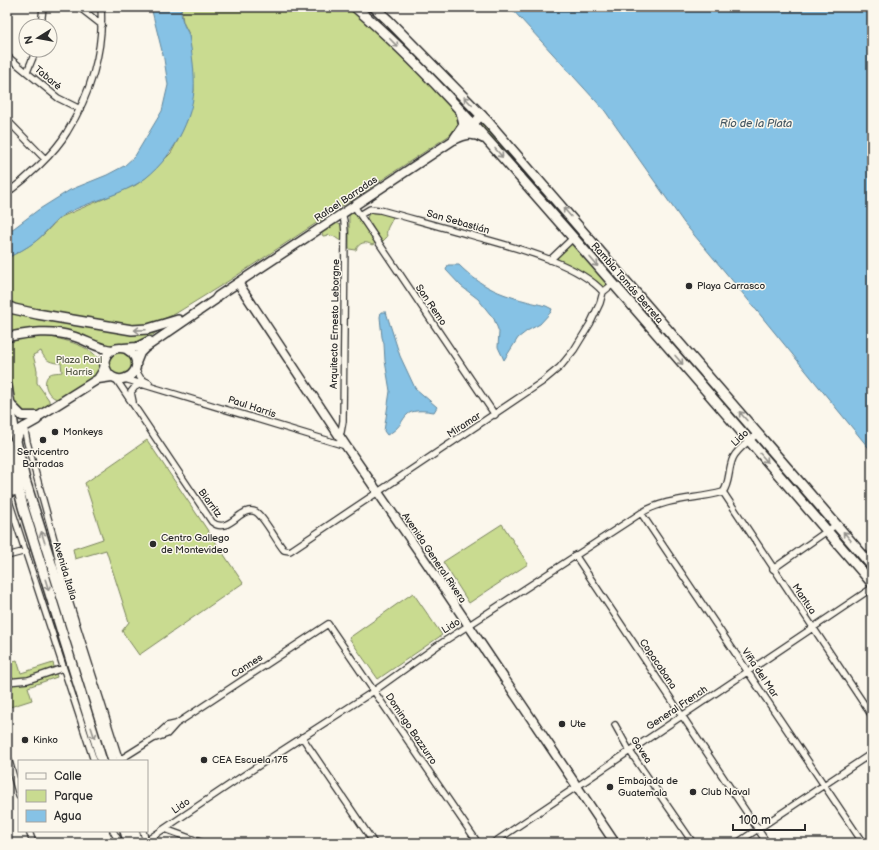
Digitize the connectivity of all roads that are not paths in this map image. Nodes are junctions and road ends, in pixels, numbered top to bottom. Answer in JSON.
{"nodes":[{"id":1,"x":43,"y":7,"type":"edge"},
{"id":2,"x":79,"y":7,"type":"edge"},
{"id":3,"x":101,"y":7,"type":"edge"},
{"id":4,"x":355,"y":7,"type":"edge"},
{"id":5,"x":374,"y":7,"type":"edge"},
{"id":6,"x":42,"y":18,"type":"edge"},
{"id":7,"x":388,"y":20,"type":"junction"},
{"id":8,"x":102,"y":25,"type":"junction"},
{"id":9,"x":380,"y":28,"type":"junction"},
{"id":10,"x":7,"y":56,"type":"edge"},
{"id":11,"x":33,"y":58,"type":"edge"},
{"id":12,"x":27,"y":72,"type":"junction"},
{"id":13,"x":80,"y":109,"type":"junction"},
{"id":14,"x":461,"y":111,"type":"junction"},
{"id":15,"x":482,"y":115,"type":"junction"},
{"id":16,"x":7,"y":120,"type":"edge"},
{"id":17,"x":473,"y":124,"type":"junction"},
{"id":18,"x":454,"y":138,"type":"junction"},
{"id":19,"x":486,"y":139,"type":"junction"},
{"id":20,"x":45,"y":159,"type":"junction"},
{"id":21,"x":522,"y":161,"type":"junction"},
{"id":22,"x":7,"y":193,"type":"edge"},
{"id":23,"x":354,"y":206,"type":"junction"},
{"id":24,"x":342,"y":213,"type":"junction"},
{"id":25,"x":360,"y":215,"type":"junction"},
{"id":26,"x":588,"y":236,"type":"junction"},
{"id":27,"x":576,"y":241,"type":"junction"},
{"id":28,"x":550,"y":260,"type":"junction"},
{"id":29,"x":238,"y":284,"type":"junction"},
{"id":30,"x":613,"y":284,"type":"junction"},
{"id":31,"x":603,"y":292,"type":"junction"},
{"id":32,"x":218,"y":296,"type":"junction"},
{"id":33,"x":7,"y":306,"type":"edge"},
{"id":34,"x":178,"y":320,"type":"junction"},
{"id":35,"x":10,"y":338,"type":"edge"},
{"id":36,"x":124,"y":348,"type":"junction"},
{"id":37,"x":113,"y":350,"type":"junction"},
{"id":38,"x":105,"y":364,"type":"junction"},
{"id":39,"x":136,"y":366,"type":"junction"},
{"id":40,"x":114,"y":378,"type":"junction"},
{"id":41,"x":98,"y":379,"type":"junction"},
{"id":42,"x":125,"y":379,"type":"junction"},
{"id":43,"x":141,"y":384,"type":"junction"},
{"id":44,"x":7,"y":386,"type":"edge"},
{"id":45,"x":152,"y":386,"type":"junction"},
{"id":46,"x":10,"y":404,"type":"junction"},
{"id":47,"x":135,"y":408,"type":"junction"},
{"id":48,"x":495,"y":415,"type":"junction"},
{"id":49,"x":22,"y":416,"type":"junction"},
{"id":50,"x":39,"y":416,"type":"junction"},
{"id":51,"x":24,"y":426,"type":"junction"},
{"id":52,"x":758,"y":433,"type":"junction"},
{"id":53,"x":338,"y":435,"type":"junction"},
{"id":54,"x":11,"y":442,"type":"edge"},
{"id":55,"x":749,"y":442,"type":"junction"},
{"id":56,"x":346,"y":446,"type":"junction"},
{"id":57,"x":7,"y":475,"type":"edge"},
{"id":58,"x":377,"y":492,"type":"junction"},
{"id":59,"x":722,"y":492,"type":"junction"},
{"id":60,"x":7,"y":495,"type":"edge"},
{"id":61,"x":23,"y":507,"type":"junction"},
{"id":62,"x":641,"y":513,"type":"junction"},
{"id":63,"x":837,"y":524,"type":"junction"},
{"id":64,"x":827,"y":531,"type":"junction"},
{"id":65,"x":292,"y":550,"type":"joint"},
{"id":66,"x":26,"y":551,"type":"junction"},
{"id":67,"x":575,"y":555,"type":"junction"},
{"id":68,"x":7,"y":556,"type":"edge"},
{"id":69,"x":54,"y":562,"type":"junction"},
{"id":70,"x":872,"y":566,"type":"edge"},
{"id":71,"x":773,"y":569,"type":"junction"},
{"id":72,"x":872,"y":583,"type":"edge"},
{"id":73,"x":872,"y":588,"type":"edge"},
{"id":74,"x":328,"y":624,"type":"joint"},
{"id":75,"x":469,"y":626,"type":"junction"},
{"id":76,"x":813,"y":628,"type":"junction"},
{"id":77,"x":64,"y":668,"type":"junction"},
{"id":78,"x":747,"y":672,"type":"junction"},
{"id":79,"x":7,"y":682,"type":"edge"},
{"id":80,"x":374,"y":691,"type":"junction"},
{"id":81,"x":682,"y":715,"type":"junction"},
{"id":82,"x":872,"y":716,"type":"edge"},
{"id":83,"x":615,"y":725,"type":"dead end"},
{"id":84,"x":302,"y":737,"type":"junction"},
{"id":85,"x":630,"y":750,"type":"junction"},
{"id":86,"x":872,"y":753,"type":"edge"},
{"id":87,"x":7,"y":754,"type":"edge"},
{"id":88,"x":94,"y":760,"type":"edge"},
{"id":89,"x":102,"y":760,"type":"edge"},
{"id":90,"x":118,"y":760,"type":"edge"},
{"id":91,"x":120,"y":760,"type":"edge"},
{"id":92,"x":824,"y":785,"type":"junction"},
{"id":93,"x":576,"y":787,"type":"junction"},
{"id":94,"x":18,"y":792,"type":"edge"},
{"id":95,"x":165,"y":828,"type":"junction"},
{"id":96,"x":758,"y":830,"type":"junction"},
{"id":97,"x":29,"y":832,"type":"edge"},
{"id":98,"x":114,"y":832,"type":"edge"},
{"id":99,"x":125,"y":832,"type":"edge"},
{"id":100,"x":135,"y":832,"type":"edge"},
{"id":101,"x":143,"y":832,"type":"edge"},
{"id":102,"x":33,"y":843,"type":"edge"},
{"id":103,"x":120,"y":843,"type":"edge"},
{"id":104,"x":129,"y":843,"type":"edge"},
{"id":105,"x":143,"y":843,"type":"edge"},
{"id":106,"x":203,"y":843,"type":"edge"},
{"id":107,"x":374,"y":843,"type":"edge"},
{"id":108,"x":478,"y":843,"type":"edge"},
{"id":109,"x":493,"y":843,"type":"edge"},
{"id":110,"x":615,"y":843,"type":"edge"},
{"id":111,"x":693,"y":843,"type":"edge"},
{"id":112,"x":738,"y":843,"type":"edge"},
{"id":113,"x":767,"y":843,"type":"edge"},
{"id":114,"x":863,"y":843,"type":"edge"}],
"edges":[{"from":1,"to":6,"type":"street"},
{"from":2,"to":8,"type":"street"},
{"from":3,"to":8,"type":"street"},
{"from":4,"to":9,"type":"main road","name":"Rambla Tomás Berreta"},
{"from":5,"to":7,"type":"main road","name":"Rambla Tomás Berreta"},
{"from":7,"to":9,"type":"main road"},
{"from":15,"to":7,"type":"main road","name":"Rambla Tomás Berreta","one_way":true},
{"from":8,"to":13,"type":"street"},
{"from":9,"to":14,"type":"main road","name":"Rambla Tomás Berreta","one_way":true},
{"from":10,"to":12,"type":"street","name":"Tabaré"},
{"from":11,"to":12,"type":"street"},
{"from":12,"to":13,"type":"street","name":"Tabaré"},
{"from":13,"to":20,"type":"street"},
{"from":14,"to":17,"type":"main road","name":"Rambla Tomás Berreta"},
{"from":14,"to":18,"type":"main road"},
{"from":15,"to":17,"type":"main road","name":"Rafael Barradas"},
{"from":15,"to":21,"type":"main road","name":"Rambla Tomás Berreta"},
{"from":16,"to":20,"type":"street"},
{"from":17,"to":18,"type":"main road","name":"Rafael Barradas"},
{"from":17,"to":19,"type":"main road","name":"Rambla Tomás Berreta"},
{"from":17,"to":21,"type":"main road"},
{"from":18,"to":19,"type":"main road"},
{"from":18,"to":23,"type":"main road","name":"Rafael Barradas"},
{"from":19,"to":27,"type":"main road","name":"Rambla Tomás Berreta","one_way":true},
{"from":20,"to":22,"type":"street"},
{"from":26,"to":21,"type":"main road","name":"Rambla Tomás Berreta","one_way":true},
{"from":23,"to":24,"type":"main road","name":"Rafael Barradas"},
{"from":23,"to":25,"type":"street","name":"San Remo"},
{"from":24,"to":29,"type":"main road","name":"Rafael Barradas"},
{"from":24,"to":53,"type":"street","name":"Arquitecto Ernesto Leborgne"},
{"from":25,"to":28,"type":"street","name":"San Sebastián"},
{"from":25,"to":48,"type":"street","name":"San Remo"},
{"from":26,"to":27,"type":"main road"},
{"from":52,"to":26,"type":"main road","name":"Rambla Tomás Berreta","one_way":true},
{"from":27,"to":28,"type":"street"},
{"from":27,"to":30,"type":"main road","name":"Rambla Tomás Berreta","one_way":true},
{"from":28,"to":31,"type":"street","name":"San Sebastián"},
{"from":29,"to":32,"type":"main road","name":"Rafael Barradas"},
{"from":29,"to":53,"type":"main road","name":"Avenida General Rivera"},
{"from":30,"to":31,"type":"street"},
{"from":30,"to":55,"type":"main road","name":"Rambla Tomás Berreta","one_way":true},
{"from":31,"to":48,"type":"street","name":"Miramar"},
{"from":32,"to":34,"type":"main road","name":"Rafael Barradas"},
{"from":32,"to":39,"type":"main road","name":"Rafael Barradas"},
{"from":34,"to":33,"type":"main road","one_way":true},
{"from":34,"to":36,"type":"main road","name":"Rafael Barradas"},
{"from":35,"to":37,"type":"main road"},
{"from":35,"to":38,"type":"main road"},
{"from":36,"to":37,"type":"main road","name":"Rafael Barradas"},
{"from":36,"to":39,"type":"main road"},
{"from":37,"to":38,"type":"main road"},
{"from":38,"to":40,"type":"main road"},
{"from":38,"to":41,"type":"main road"},
{"from":39,"to":42,"type":"main road","name":"Rafael Barradas"},
{"from":39,"to":45,"type":"street","name":"Paul Harris"},
{"from":40,"to":41,"type":"main road"},
{"from":40,"to":42,"type":"main road"},
{"from":40,"to":47,"type":"street","name":"Biarritz"},
{"from":41,"to":50,"type":"main road"},
{"from":42,"to":43,"type":"street","name":"Paul Harris"},
{"from":43,"to":45,"type":"street","name":"Paul Harris"},
{"from":43,"to":47,"type":"street","name":"Biarritz"},
{"from":44,"to":46,"type":"main road","name":"Avenida Italia"},
{"from":45,"to":56,"type":"street","name":"Paul Harris"},
{"from":46,"to":49,"type":"main road"},
{"from":46,"to":54,"type":"main road","name":"Avenida Italia"},
{"from":47,"to":65,"type":"street","name":"Biarritz"},
{"from":48,"to":58,"type":"street","name":"Miramar"},
{"from":49,"to":50,"type":"main road"},
{"from":49,"to":51,"type":"main road"},
{"from":50,"to":51,"type":"main road"},
{"from":51,"to":54,"type":"main road"},
{"from":51,"to":69,"type":"street","name":"Avenida Italia"},
{"from":52,"to":55,"type":"street","name":"Lido"},
{"from":52,"to":63,"type":"main road","name":"Rambla Tomás Berreta"},
{"from":53,"to":56,"type":"main road","name":"Avenida General Rivera"},
{"from":54,"to":61,"type":"main road","name":"Avenida Italia"},
{"from":69,"to":54,"type":"main road","name":"Avenida Italia","one_way":true},
{"from":55,"to":59,"type":"street","name":"Lido"},
{"from":55,"to":64,"type":"main road","name":"Rambla Tomás Berreta","one_way":true},
{"from":56,"to":58,"type":"main road","name":"Avenida General Rivera"},
{"from":57,"to":61,"type":"main road"},
{"from":58,"to":65,"type":"street","name":"Miramar"},
{"from":58,"to":75,"type":"main road","name":"Avenida General Rivera"},
{"from":59,"to":62,"type":"street","name":"Lido"},
{"from":59,"to":71,"type":"street","name":"Mantua"},
{"from":60,"to":66,"type":"street"},
{"from":61,"to":89,"type":"main road","name":"Avenida Italia","one_way":true},
{"from":62,"to":67,"type":"street","name":"Lido"},
{"from":62,"to":78,"type":"street","name":"Viña del Mar"},
{"from":63,"to":64,"type":"street"},
{"from":70,"to":63,"type":"main road","name":"Rambla Tomás Berreta","one_way":true},
{"from":64,"to":71,"type":"street"},
{"from":64,"to":72,"type":"main road","name":"Rambla Tomás Berreta"},
{"from":66,"to":68,"type":"street"},
{"from":66,"to":77,"type":"street"},
{"from":67,"to":75,"type":"street","name":"Lido"},
{"from":67,"to":81,"type":"street","name":"Copacabana"},
{"from":69,"to":90,"type":"main road","name":"Avenida Italia"},
{"from":71,"to":76,"type":"street","name":"Mantua"},
{"from":73,"to":76,"type":"street","name":"General French"},
{"from":74,"to":80,"type":"street","name":"Domingo Bazzurro"},
{"from":74,"to":91,"type":"street","name":"Cannes"},
{"from":75,"to":80,"type":"street","name":"Lido"},
{"from":75,"to":93,"type":"main road","name":"Avenida General Rivera"},
{"from":76,"to":78,"type":"street","name":"General French"},
{"from":76,"to":82,"type":"street","name":"Mantua"},
{"from":77,"to":79,"type":"street"},
{"from":77,"to":88,"type":"street"},
{"from":78,"to":81,"type":"street","name":"General French"},
{"from":78,"to":92,"type":"street","name":"Viña del Mar"},
{"from":80,"to":84,"type":"street","name":"Lido"},
{"from":80,"to":108,"type":"street","name":"Domingo Bazzurro"},
{"from":81,"to":85,"type":"street","name":"General French"},
{"from":81,"to":96,"type":"street","name":"Copacabana"},
{"from":83,"to":85,"type":"street","name":"Gavea"},
{"from":84,"to":95,"type":"street","name":"Lido"},
{"from":84,"to":107,"type":"street"},
{"from":85,"to":93,"type":"street","name":"General French"},
{"from":85,"to":111,"type":"street","name":"Gavea"},
{"from":86,"to":92,"type":"street"},
{"from":87,"to":94,"type":"street"},
{"from":92,"to":96,"type":"street"},
{"from":92,"to":114,"type":"street","name":"Viña del Mar"},
{"from":93,"to":109,"type":"street","name":"General French"},
{"from":93,"to":110,"type":"main road","name":"Avenida General Rivera"},
{"from":95,"to":105,"type":"street","name":"Lido"},
{"from":95,"to":106,"type":"street"},
{"from":96,"to":112,"type":"street"},
{"from":96,"to":113,"type":"street","name":"Copacabana"},
{"from":97,"to":102,"type":"street"},
{"from":98,"to":103,"type":"street"},
{"from":99,"to":104,"type":"main road"},
{"from":100,"to":105,"type":"main road"},
{"from":101,"to":105,"type":"street"}]}
